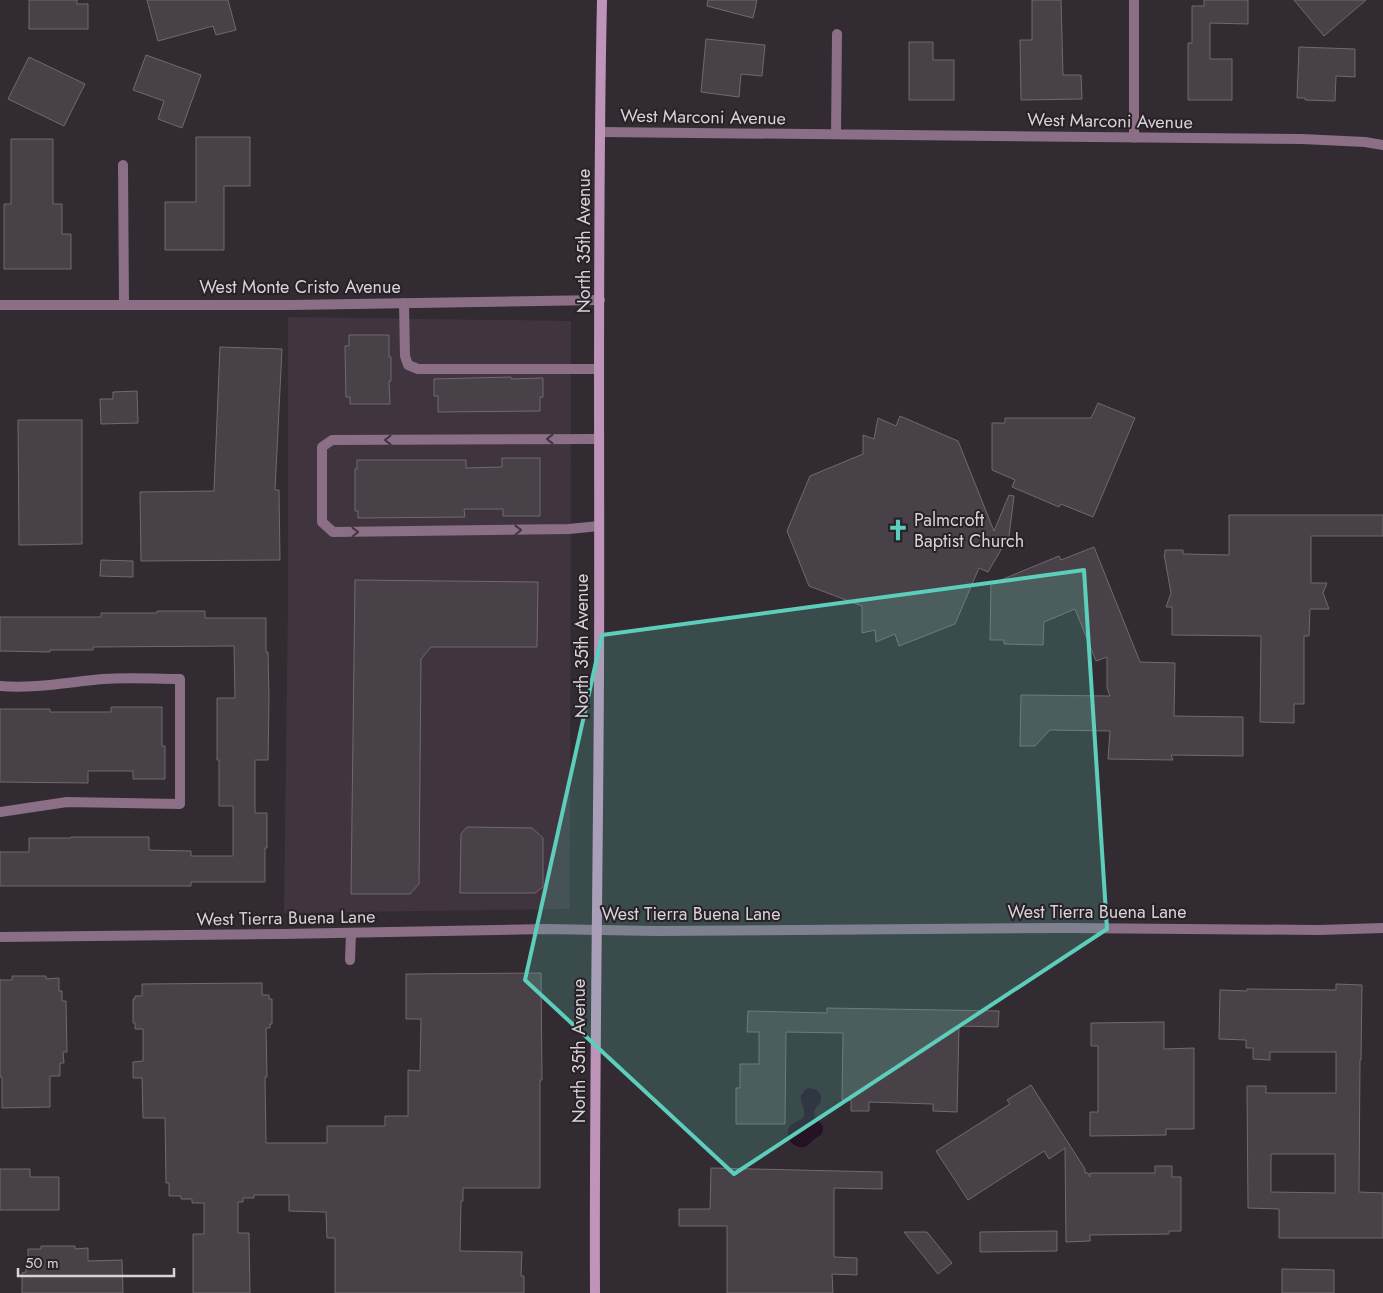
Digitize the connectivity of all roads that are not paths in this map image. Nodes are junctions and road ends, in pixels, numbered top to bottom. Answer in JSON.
{"nodes":[{"id":1,"x":602,"y":0,"type":"edge"},
{"id":2,"x":1134,"y":0,"type":"edge"},
{"id":3,"x":837,"y":34,"type":"dead end"},
{"id":4,"x":600,"y":132,"type":"junction"},
{"id":5,"x":836,"y":134,"type":"junction"},
{"id":6,"x":1134,"y":138,"type":"junction"},
{"id":7,"x":1383,"y":145,"type":"edge"},
{"id":8,"x":123,"y":165,"type":"dead end"},
{"id":9,"x":600,"y":300,"type":"junction"},
{"id":10,"x":404,"y":303,"type":"junction"},
{"id":11,"x":124,"y":305,"type":"junction"},
{"id":12,"x":0,"y":306,"type":"edge"},
{"id":13,"x":599,"y":369,"type":"junction"},
{"id":14,"x":599,"y":439,"type":"junction"},
{"id":15,"x":599,"y":526,"type":"junction"},
{"id":16,"x":0,"y":686,"type":"edge"},
{"id":17,"x":0,"y":812,"type":"edge"},
{"id":18,"x":1383,"y":928,"type":"edge"},
{"id":19,"x":596,"y":930,"type":"junction"},
{"id":20,"x":351,"y":933,"type":"junction"},
{"id":21,"x":0,"y":937,"type":"edge"},
{"id":22,"x":350,"y":960,"type":"dead end"},
{"id":23,"x":595,"y":1293,"type":"edge"}],
"edges":[{"from":1,"to":4,"type":"main road","name":"North 35th Avenue"},
{"from":2,"to":6,"type":"street"},
{"from":3,"to":5,"type":"street"},
{"from":4,"to":5,"type":"street","name":"West Marconi Avenue"},
{"from":4,"to":9,"type":"main road","name":"North 35th Avenue"},
{"from":5,"to":6,"type":"street","name":"West Marconi Avenue"},
{"from":6,"to":7,"type":"street","name":"West Marconi Avenue"},
{"from":8,"to":11,"type":"street"},
{"from":9,"to":10,"type":"street","name":"West Monte Cristo Avenue"},
{"from":9,"to":13,"type":"main road","name":"North 35th Avenue"},
{"from":10,"to":11,"type":"street","name":"West Monte Cristo Avenue"},
{"from":10,"to":13,"type":"street"},
{"from":11,"to":12,"type":"street","name":"West Monte Cristo Avenue"},
{"from":13,"to":14,"type":"main road","name":"North 35th Avenue"},
{"from":14,"to":15,"type":"main road","name":"North 35th Avenue"},
{"from":14,"to":15,"type":"street","one_way":true},
{"from":15,"to":19,"type":"main road","name":"North 35th Avenue"},
{"from":16,"to":17,"type":"street"},
{"from":18,"to":19,"type":"street","name":"West Tierra Buena Lane"},
{"from":19,"to":20,"type":"street","name":"West Tierra Buena Lane"},
{"from":19,"to":23,"type":"main road","name":"North 35th Avenue"},
{"from":20,"to":21,"type":"street","name":"West Tierra Buena Lane"},
{"from":20,"to":22,"type":"street"}]}
